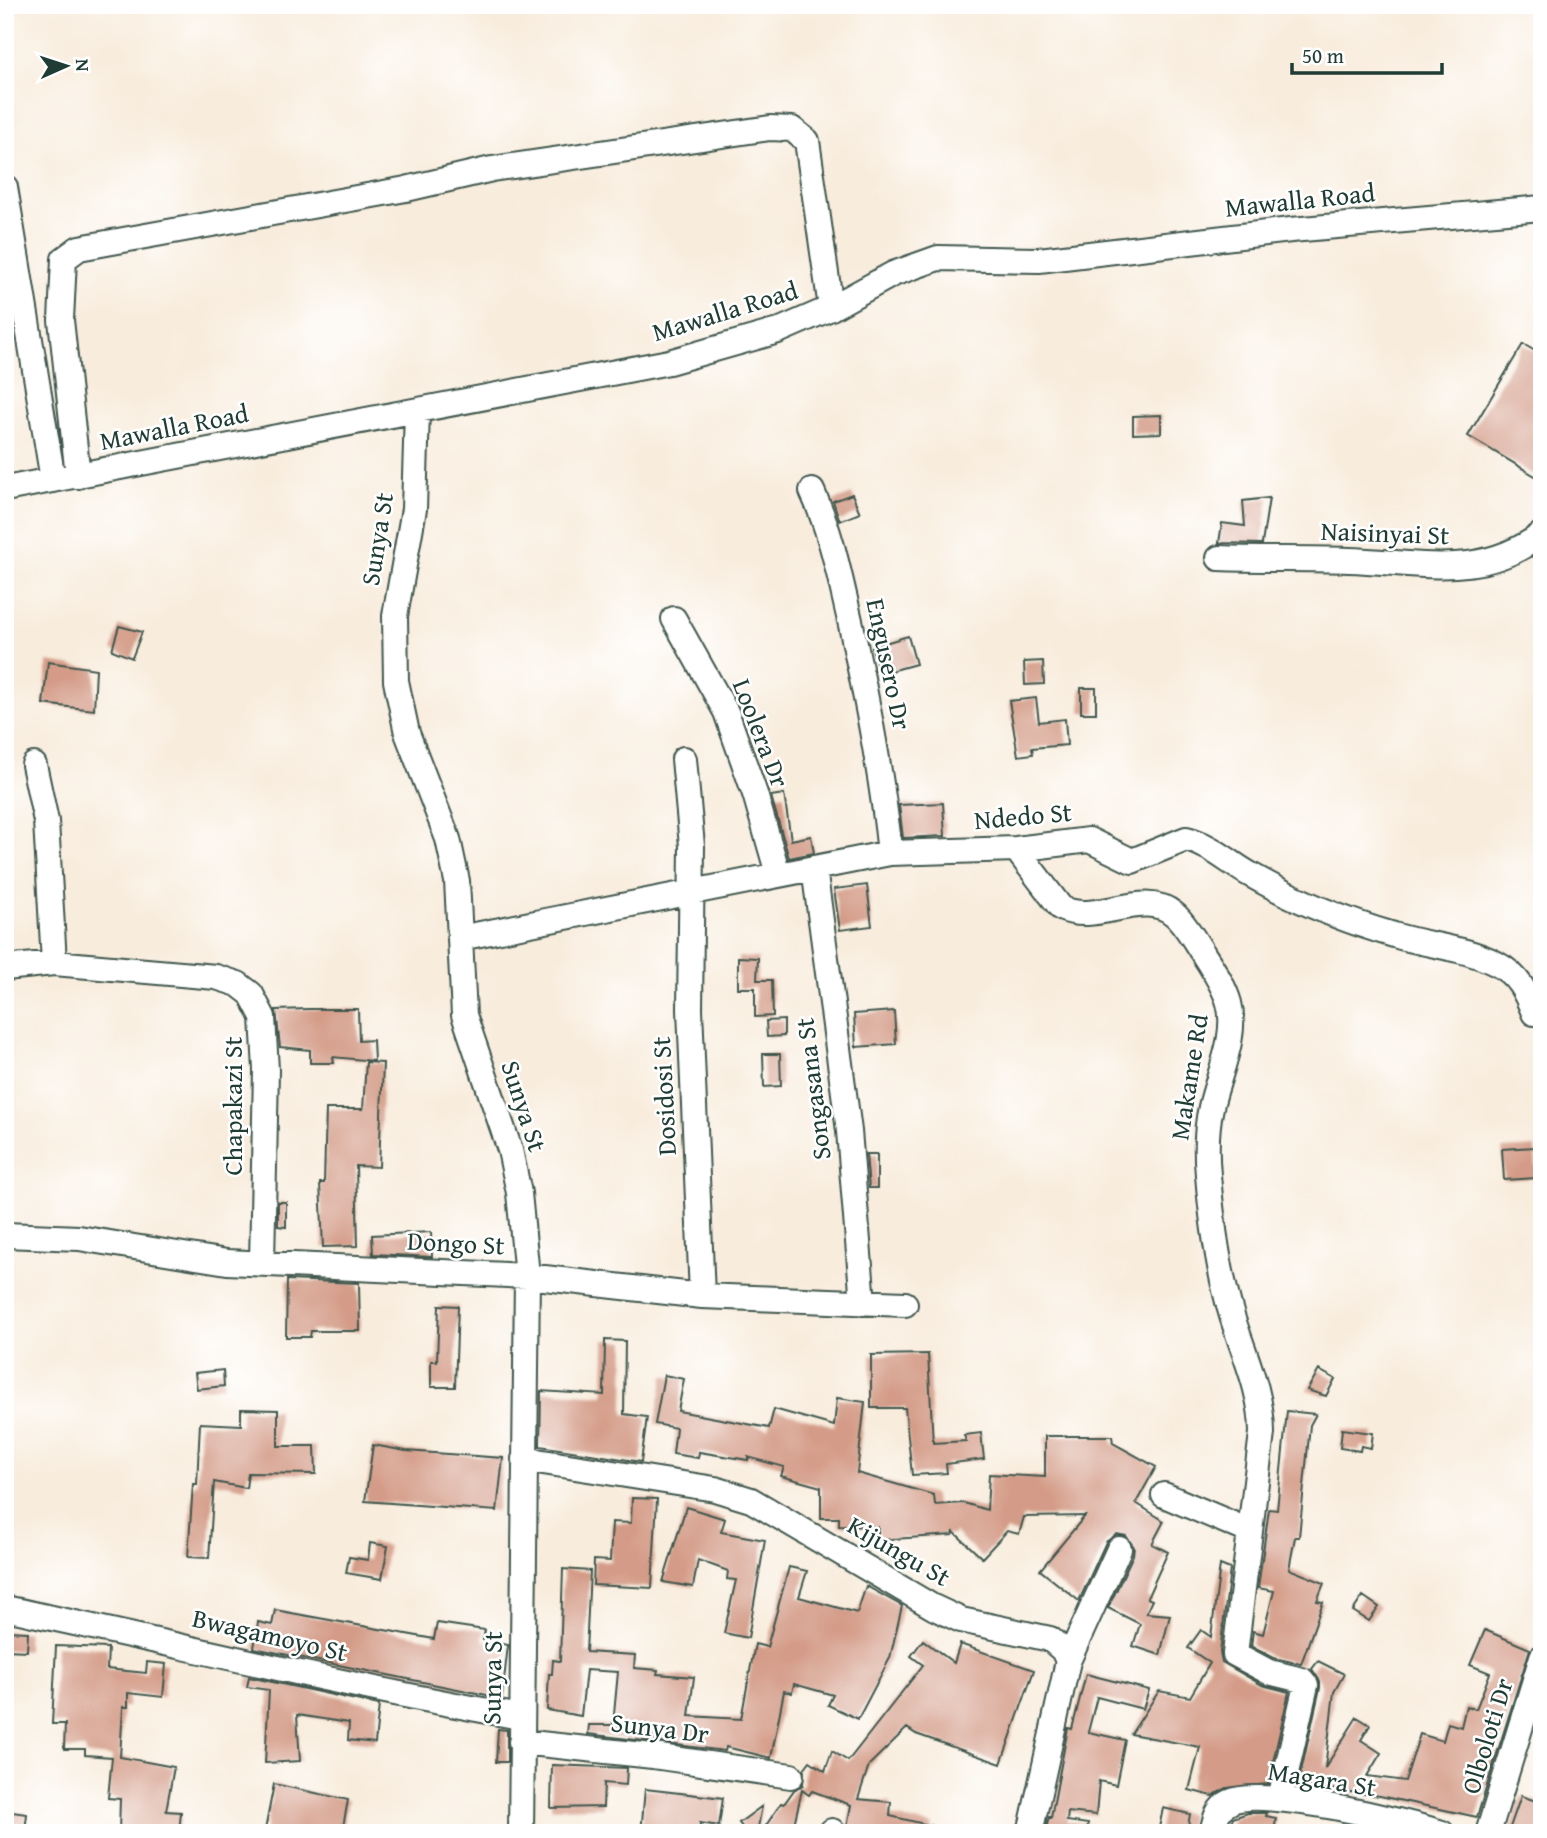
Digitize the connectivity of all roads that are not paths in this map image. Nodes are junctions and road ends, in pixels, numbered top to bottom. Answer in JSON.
{"nodes":[{"id":1,"x":5,"y":187,"type":"edge"},
{"id":2,"x":1542,"y":208,"type":"edge"},
{"id":3,"x":831,"y":308,"type":"junction"},
{"id":4,"x":417,"y":411,"type":"junction"},
{"id":5,"x":78,"y":476,"type":"junction"},
{"id":6,"x":53,"y":480,"type":"junction"},
{"id":7,"x":5,"y":489,"type":"edge"},
{"id":8,"x":812,"y":491,"type":"dead end"},
{"id":9,"x":1542,"y":534,"type":"edge"},
{"id":10,"x":1219,"y":558,"type":"dead end"},
{"id":11,"x":674,"y":619,"type":"dead end"},
{"id":12,"x":684,"y":759,"type":"dead end"},
{"id":13,"x":34,"y":765,"type":"dead end"},
{"id":14,"x":1016,"y":849,"type":"junction"},
{"id":15,"x":890,"y":853,"type":"junction"},
{"id":16,"x":814,"y":868,"type":"junction"},
{"id":17,"x":778,"y":874,"type":"junction"},
{"id":18,"x":692,"y":894,"type":"junction"},
{"id":19,"x":460,"y":938,"type":"junction"},
{"id":20,"x":54,"y":963,"type":"junction"},
{"id":21,"x":5,"y":968,"type":"edge"},
{"id":22,"x":1534,"y":1013,"type":"dead end"},
{"id":23,"x":5,"y":1235,"type":"edge"},
{"id":24,"x":262,"y":1262,"type":"junction"},
{"id":25,"x":527,"y":1276,"type":"junction"},
{"id":26,"x":702,"y":1296,"type":"junction"},
{"id":27,"x":863,"y":1303,"type":"junction"},
{"id":28,"x":905,"y":1304,"type":"dead end"},
{"id":29,"x":524,"y":1459,"type":"junction"},
{"id":30,"x":1164,"y":1495,"type":"dead end"},
{"id":31,"x":1250,"y":1531,"type":"junction"},
{"id":32,"x":1119,"y":1549,"type":"dead end"},
{"id":33,"x":5,"y":1608,"type":"edge"},
{"id":34,"x":1542,"y":1657,"type":"edge"},
{"id":35,"x":1068,"y":1661,"type":"junction"},
{"id":36,"x":521,"y":1717,"type":"junction"},
{"id":37,"x":521,"y":1742,"type":"junction"},
{"id":38,"x":791,"y":1776,"type":"dead end"},
{"id":39,"x":1280,"y":1799,"type":"junction"},
{"id":40,"x":1412,"y":1828,"type":"edge"},
{"id":41,"x":521,"y":1833,"type":"edge"},
{"id":42,"x":1030,"y":1833,"type":"edge"},
{"id":43,"x":1212,"y":1833,"type":"edge"},
{"id":44,"x":1442,"y":1833,"type":"edge"},
{"id":45,"x":1488,"y":1833,"type":"edge"}],
"edges":[{"from":1,"to":6,"type":"street"},
{"from":2,"to":3,"type":"street","name":"Mawalla Road"},
{"from":3,"to":4,"type":"street","name":"Mawalla Road"},
{"from":3,"to":5,"type":"street"},
{"from":4,"to":5,"type":"street","name":"Mawalla Road"},
{"from":4,"to":19,"type":"street","name":"Sunya St"},
{"from":5,"to":6,"type":"street","name":"Mawalla Road"},
{"from":6,"to":7,"type":"street","name":"Mawalla Road"},
{"from":8,"to":15,"type":"street","name":"Engusero Dr"},
{"from":9,"to":10,"type":"street","name":"Naisinyai St"},
{"from":11,"to":17,"type":"street","name":"Loolera Dr"},
{"from":12,"to":18,"type":"street","name":"Dosidosi St"},
{"from":13,"to":20,"type":"street"},
{"from":14,"to":15,"type":"street","name":"Ndedo St"},
{"from":14,"to":22,"type":"street","name":"Ndedo St"},
{"from":14,"to":31,"type":"street","name":"Makame Rd"},
{"from":15,"to":16,"type":"street","name":"Ndedo St"},
{"from":16,"to":17,"type":"street","name":"Ndedo St"},
{"from":16,"to":27,"type":"street","name":"Songasana St"},
{"from":17,"to":18,"type":"street","name":"Ndedo St"},
{"from":18,"to":19,"type":"street","name":"Ndedo St"},
{"from":18,"to":26,"type":"street","name":"Dosidosi St"},
{"from":19,"to":25,"type":"street","name":"Sunya St"},
{"from":20,"to":21,"type":"street","name":"Chapakazi St"},
{"from":20,"to":24,"type":"street","name":"Chapakazi St"},
{"from":23,"to":24,"type":"street","name":"Dongo St"},
{"from":24,"to":25,"type":"street","name":"Dongo St"},
{"from":25,"to":26,"type":"street","name":"Dongo St"},
{"from":25,"to":29,"type":"street","name":"Sunya St"},
{"from":26,"to":27,"type":"street","name":"Dongo St"},
{"from":27,"to":28,"type":"street","name":"Dongo St"},
{"from":29,"to":35,"type":"street","name":"Kijungu St"},
{"from":29,"to":36,"type":"street","name":"Sunya St"},
{"from":30,"to":31,"type":"street"},
{"from":31,"to":39,"type":"street"},
{"from":32,"to":35,"type":"street"},
{"from":33,"to":36,"type":"street","name":"Bwagamoyo St"},
{"from":34,"to":45,"type":"street","name":"Olboloti Dr"},
{"from":35,"to":42,"type":"street"},
{"from":36,"to":37,"type":"street","name":"Sunya St"},
{"from":37,"to":38,"type":"street","name":"Sunya Dr"},
{"from":37,"to":41,"type":"street","name":"Sunya St"},
{"from":39,"to":40,"type":"street","name":"Magara St"},
{"from":39,"to":43,"type":"street","name":"Magara St"},
{"from":40,"to":44,"type":"street","name":"Magara St"}]}
